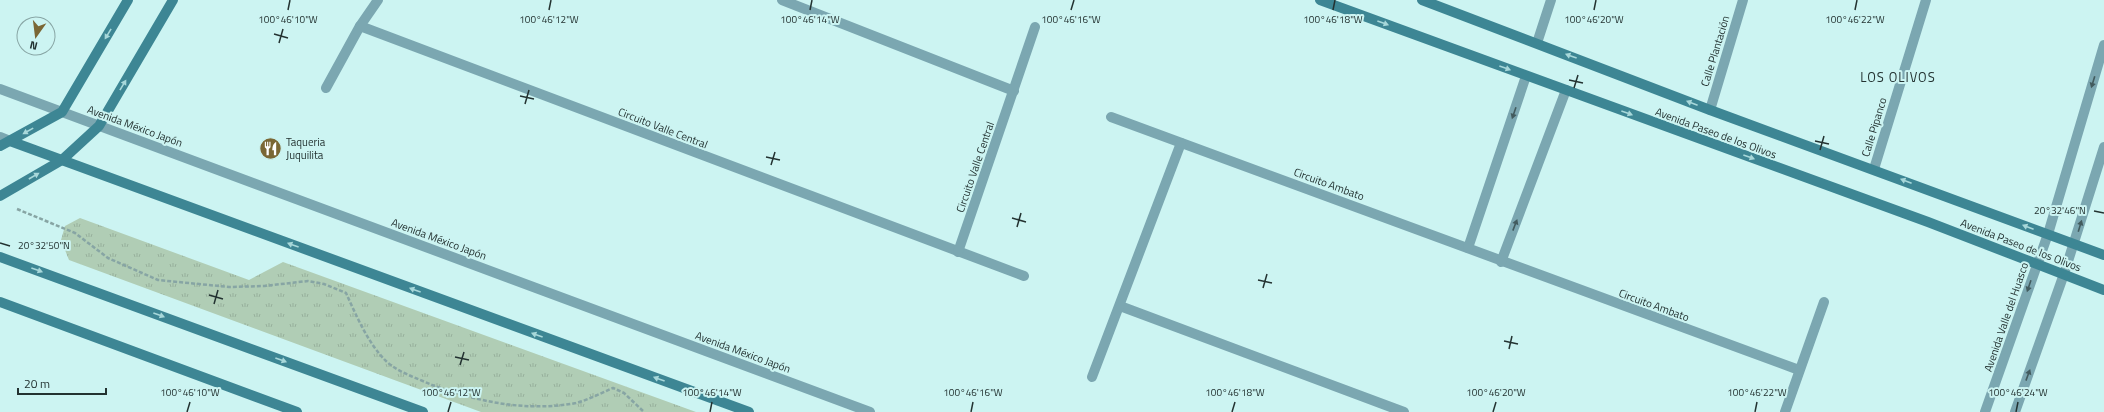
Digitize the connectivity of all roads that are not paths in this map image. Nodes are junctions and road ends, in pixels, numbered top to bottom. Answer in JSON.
{"nodes":[{"id":1,"x":128,"y":0,"type":"edge"},
{"id":2,"x":173,"y":0,"type":"edge"},
{"id":3,"x":378,"y":0,"type":"edge"},
{"id":4,"x":782,"y":0,"type":"edge"},
{"id":5,"x":1320,"y":0,"type":"edge"},
{"id":6,"x":1422,"y":0,"type":"edge"},
{"id":7,"x":1550,"y":0,"type":"edge"},
{"id":8,"x":1743,"y":0,"type":"edge"},
{"id":9,"x":1926,"y":0,"type":"edge"},
{"id":10,"x":360,"y":26,"type":"junction"},
{"id":11,"x":1035,"y":27,"type":"dead end"},
{"id":12,"x":1537,"y":43,"type":"junction"},
{"id":13,"x":2104,"y":45,"type":"edge"},
{"id":14,"x":1526,"y":76,"type":"junction"},
{"id":15,"x":326,"y":88,"type":"dead end"},
{"id":16,"x":0,"y":89,"type":"edge"},
{"id":17,"x":1566,"y":90,"type":"junction"},
{"id":18,"x":1014,"y":91,"type":"junction"},
{"id":19,"x":1710,"y":110,"type":"junction"},
{"id":20,"x":62,"y":112,"type":"junction"},
{"id":21,"x":1111,"y":117,"type":"dead end"},
{"id":22,"x":99,"y":126,"type":"junction"},
{"id":23,"x":0,"y":137,"type":"edge"},
{"id":24,"x":10,"y":141,"type":"junction"},
{"id":25,"x":1181,"y":143,"type":"junction"},
{"id":26,"x":0,"y":146,"type":"edge"},
{"id":27,"x":2104,"y":147,"type":"edge"},
{"id":28,"x":62,"y":160,"type":"junction"},
{"id":29,"x":1874,"y":169,"type":"junction"},
{"id":30,"x":0,"y":196,"type":"edge"},
{"id":31,"x":2048,"y":234,"type":"junction"},
{"id":32,"x":2074,"y":244,"type":"junction"},
{"id":33,"x":1468,"y":248,"type":"junction"},
{"id":34,"x":958,"y":252,"type":"junction"},
{"id":35,"x":2104,"y":255,"type":"edge"},
{"id":36,"x":0,"y":257,"type":"edge"},
{"id":37,"x":1501,"y":262,"type":"junction"},
{"id":38,"x":2037,"y":264,"type":"junction"},
{"id":39,"x":2064,"y":274,"type":"junction"},
{"id":40,"x":1024,"y":276,"type":"dead end"},
{"id":41,"x":2104,"y":290,"type":"edge"},
{"id":42,"x":0,"y":302,"type":"edge"},
{"id":43,"x":1824,"y":302,"type":"dead end"},
{"id":44,"x":1120,"y":306,"type":"junction"},
{"id":45,"x":1799,"y":370,"type":"junction"},
{"id":46,"x":1092,"y":377,"type":"dead end"},
{"id":47,"x":297,"y":412,"type":"edge"},
{"id":48,"x":422,"y":412,"type":"edge"},
{"id":49,"x":749,"y":412,"type":"edge"},
{"id":50,"x":870,"y":412,"type":"edge"},
{"id":51,"x":1404,"y":412,"type":"edge"},
{"id":52,"x":1785,"y":412,"type":"edge"},
{"id":53,"x":1985,"y":412,"type":"edge"},
{"id":54,"x":2015,"y":412,"type":"edge"}],
"edges":[{"from":1,"to":20,"type":"street","one_way":true},
{"from":22,"to":2,"type":"street","one_way":true},
{"from":3,"to":10,"type":"street"},
{"from":4,"to":18,"type":"street"},
{"from":5,"to":14,"type":"street","name":"Avenida Paseo de los Olivos","one_way":true},
{"from":6,"to":12,"type":"street","name":"Avenida Paseo de los Olivos"},
{"from":7,"to":12,"type":"street"},
{"from":8,"to":19,"type":"street","name":"Calle Plantación"},
{"from":9,"to":29,"type":"street","name":"Calle Pipanco"},
{"from":10,"to":15,"type":"street"},
{"from":10,"to":34,"type":"street","name":"Circuito Valle Central"},
{"from":11,"to":18,"type":"street","name":"Circuito Valle Central"},
{"from":19,"to":12,"type":"street","name":"Avenida Paseo de los Olivos","one_way":true},
{"from":13,"to":31,"type":"street","name":"Avenida Valle del Huasco","one_way":true},
{"from":14,"to":17,"type":"street","name":"Avenida Paseo de los Olivos"},
{"from":14,"to":33,"type":"street","one_way":true},
{"from":16,"to":20,"type":"street","name":"Avenida México Japón"},
{"from":37,"to":17,"type":"street","one_way":true},
{"from":17,"to":38,"type":"street","name":"Avenida Paseo de los Olivos","one_way":true},
{"from":18,"to":34,"type":"street","name":"Circuito Valle Central"},
{"from":19,"to":29,"type":"street","name":"Avenida Paseo de los Olivos"},
{"from":20,"to":22,"type":"street","name":"Avenida México Japón"},
{"from":20,"to":24,"type":"street","one_way":true},
{"from":21,"to":25,"type":"street","name":"Circuito Ambato"},
{"from":22,"to":28,"type":"street"},
{"from":22,"to":50,"type":"street","name":"Avenida México Japón"},
{"from":23,"to":24,"type":"street"},
{"from":24,"to":26,"type":"street"},
{"from":24,"to":28,"type":"street"},
{"from":25,"to":33,"type":"street","name":"Circuito Ambato"},
{"from":25,"to":44,"type":"street"},
{"from":32,"to":27,"type":"street","one_way":true},
{"from":30,"to":28,"type":"street","one_way":true},
{"from":49,"to":28,"type":"street","one_way":true},
{"from":31,"to":29,"type":"street","name":"Avenida Paseo de los Olivos","one_way":true},
{"from":31,"to":32,"type":"street","name":"Avenida Paseo de los Olivos"},
{"from":31,"to":38,"type":"street","name":"Avenida Valle del Huasco"},
{"from":32,"to":35,"type":"street","name":"Avenida Paseo de los Olivos"},
{"from":32,"to":39,"type":"street"},
{"from":33,"to":37,"type":"street","name":"Circuito Ambato"},
{"from":34,"to":40,"type":"street","name":"Circuito Valle Central"},
{"from":36,"to":48,"type":"street","one_way":true},
{"from":37,"to":45,"type":"street","name":"Circuito Ambato"},
{"from":38,"to":39,"type":"street","name":"Avenida Paseo de los Olivos"},
{"from":38,"to":53,"type":"street","name":"Avenida Valle del Huasco","one_way":true},
{"from":39,"to":41,"type":"street","name":"Avenida Paseo de los Olivos"},
{"from":54,"to":39,"type":"street","one_way":true},
{"from":42,"to":47,"type":"street"},
{"from":43,"to":45,"type":"street"},
{"from":44,"to":46,"type":"street"},
{"from":44,"to":51,"type":"street"},
{"from":45,"to":52,"type":"street"}]}
